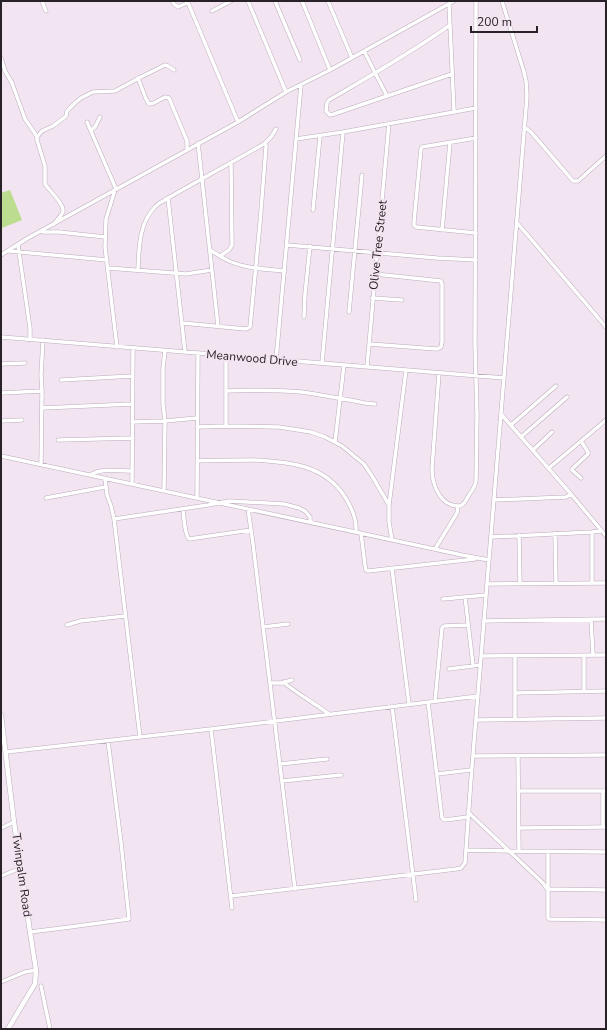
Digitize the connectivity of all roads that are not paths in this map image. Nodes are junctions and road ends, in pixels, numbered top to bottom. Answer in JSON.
{"nodes":[{"id":1,"x":42,"y":1,"type":"edge"},
{"id":2,"x":172,"y":1,"type":"edge"},
{"id":3,"x":231,"y":1,"type":"edge"},
{"id":4,"x":248,"y":1,"type":"edge"},
{"id":5,"x":275,"y":1,"type":"edge"},
{"id":6,"x":302,"y":1,"type":"edge"},
{"id":7,"x":328,"y":1,"type":"edge"},
{"id":8,"x":454,"y":1,"type":"edge"},
{"id":9,"x":476,"y":1,"type":"edge"},
{"id":10,"x":502,"y":1,"type":"edge"},
{"id":11,"x":449,"y":4,"type":"junction"},
{"id":12,"x":46,"y":11,"type":"dead end"},
{"id":13,"x":212,"y":11,"type":"dead end"},
{"id":14,"x":450,"y":25,"type":"junction"},
{"id":15,"x":364,"y":51,"type":"junction"},
{"id":16,"x":1,"y":58,"type":"edge"},
{"id":17,"x":352,"y":58,"type":"junction"},
{"id":18,"x":300,"y":60,"type":"dead end"},
{"id":19,"x":174,"y":70,"type":"dead end"},
{"id":20,"x":330,"y":70,"type":"junction"},
{"id":21,"x":375,"y":74,"type":"junction"},
{"id":22,"x":452,"y":74,"type":"junction"},
{"id":23,"x":138,"y":78,"type":"junction"},
{"id":24,"x":300,"y":85,"type":"junction"},
{"id":25,"x":286,"y":92,"type":"junction"},
{"id":26,"x":387,"y":96,"type":"junction"},
{"id":27,"x":476,"y":108,"type":"junction"},
{"id":28,"x":454,"y":111,"type":"junction"},
{"id":29,"x":100,"y":118,"type":"dead end"},
{"id":30,"x":87,"y":122,"type":"dead end"},
{"id":31,"x":238,"y":122,"type":"junction"},
{"id":32,"x":389,"y":123,"type":"junction"},
{"id":33,"x":524,"y":127,"type":"junction"},
{"id":34,"x":276,"y":128,"type":"dead end"},
{"id":35,"x":91,"y":130,"type":"junction"},
{"id":36,"x":343,"y":132,"type":"junction"},
{"id":37,"x":320,"y":136,"type":"junction"},
{"id":38,"x":37,"y":137,"type":"junction"},
{"id":39,"x":476,"y":138,"type":"junction"},
{"id":40,"x":296,"y":139,"type":"junction"},
{"id":41,"x":198,"y":143,"type":"junction"},
{"id":42,"x":450,"y":143,"type":"junction"},
{"id":43,"x":264,"y":144,"type":"junction"},
{"id":44,"x":187,"y":149,"type":"junction"},
{"id":45,"x":606,"y":156,"type":"edge"},
{"id":46,"x":230,"y":163,"type":"junction"},
{"id":47,"x":362,"y":175,"type":"dead end"},
{"id":48,"x":201,"y":179,"type":"junction"},
{"id":49,"x":116,"y":190,"type":"junction"},
{"id":50,"x":168,"y":198,"type":"junction"},
{"id":51,"x":313,"y":210,"type":"dead end"},
{"id":52,"x":517,"y":223,"type":"junction"},
{"id":53,"x":53,"y":225,"type":"junction"},
{"id":54,"x":442,"y":230,"type":"junction"},
{"id":55,"x":41,"y":232,"type":"junction"},
{"id":56,"x":59,"y":232,"type":"junction"},
{"id":57,"x":476,"y":233,"type":"junction"},
{"id":58,"x":105,"y":237,"type":"junction"},
{"id":59,"x":18,"y":245,"type":"junction"},
{"id":60,"x":287,"y":245,"type":"junction"},
{"id":61,"x":310,"y":246,"type":"junction"},
{"id":62,"x":333,"y":248,"type":"junction"},
{"id":63,"x":210,"y":250,"type":"junction"},
{"id":64,"x":355,"y":250,"type":"junction"},
{"id":65,"x":9,"y":251,"type":"junction"},
{"id":66,"x":18,"y":252,"type":"junction"},
{"id":67,"x":377,"y":252,"type":"junction"},
{"id":68,"x":1,"y":255,"type":"edge"},
{"id":69,"x":220,"y":256,"type":"junction"},
{"id":70,"x":107,"y":260,"type":"junction"},
{"id":71,"x":476,"y":260,"type":"junction"},
{"id":72,"x":108,"y":268,"type":"junction"},
{"id":73,"x":255,"y":269,"type":"junction"},
{"id":74,"x":138,"y":270,"type":"junction"},
{"id":75,"x":212,"y":270,"type":"junction"},
{"id":76,"x":285,"y":271,"type":"junction"},
{"id":77,"x":176,"y":273,"type":"junction"},
{"id":78,"x":375,"y":274,"type":"junction"},
{"id":79,"x":372,"y":298,"type":"junction"},
{"id":80,"x":402,"y":300,"type":"dead end"},
{"id":81,"x":349,"y":312,"type":"dead end"},
{"id":82,"x":304,"y":317,"type":"dead end"},
{"id":83,"x":182,"y":324,"type":"junction"},
{"id":84,"x":218,"y":326,"type":"junction"},
{"id":85,"x":606,"y":327,"type":"edge"},
{"id":86,"x":1,"y":337,"type":"edge"},
{"id":87,"x":30,"y":339,"type":"junction"},
{"id":88,"x":43,"y":340,"type":"junction"},
{"id":89,"x":368,"y":344,"type":"junction"},
{"id":90,"x":117,"y":346,"type":"junction"},
{"id":91,"x":133,"y":348,"type":"junction"},
{"id":92,"x":165,"y":351,"type":"junction"},
{"id":93,"x":185,"y":352,"type":"junction"},
{"id":94,"x":198,"y":353,"type":"junction"},
{"id":95,"x":226,"y":356,"type":"junction"},
{"id":96,"x":276,"y":360,"type":"junction"},
{"id":97,"x":25,"y":363,"type":"dead end"},
{"id":98,"x":322,"y":363,"type":"junction"},
{"id":99,"x":1,"y":364,"type":"edge"},
{"id":100,"x":344,"y":365,"type":"junction"},
{"id":101,"x":367,"y":367,"type":"junction"},
{"id":102,"x":406,"y":370,"type":"junction"},
{"id":103,"x":439,"y":373,"type":"junction"},
{"id":104,"x":133,"y":376,"type":"junction"},
{"id":105,"x":476,"y":376,"type":"junction"},
{"id":106,"x":504,"y":378,"type":"junction"},
{"id":107,"x":61,"y":380,"type":"dead end"},
{"id":108,"x":556,"y":386,"type":"dead end"},
{"id":109,"x":42,"y":391,"type":"junction"},
{"id":110,"x":226,"y":391,"type":"junction"},
{"id":111,"x":1,"y":393,"type":"edge"},
{"id":112,"x":567,"y":397,"type":"dead end"},
{"id":113,"x":340,"y":399,"type":"junction"},
{"id":114,"x":132,"y":404,"type":"junction"},
{"id":115,"x":375,"y":404,"type":"dead end"},
{"id":116,"x":42,"y":408,"type":"junction"},
{"id":117,"x":501,"y":414,"type":"junction"},
{"id":118,"x":197,"y":418,"type":"junction"},
{"id":119,"x":22,"y":420,"type":"dead end"},
{"id":120,"x":606,"y":420,"type":"edge"},
{"id":121,"x":1,"y":421,"type":"edge"},
{"id":122,"x":165,"y":421,"type":"junction"},
{"id":123,"x":132,"y":422,"type":"junction"},
{"id":124,"x":511,"y":425,"type":"junction"},
{"id":125,"x":226,"y":426,"type":"junction"},
{"id":126,"x":197,"y":427,"type":"junction"},
{"id":127,"x":552,"y":432,"type":"dead end"},
{"id":128,"x":521,"y":437,"type":"junction"},
{"id":129,"x":133,"y":438,"type":"junction"},
{"id":130,"x":58,"y":440,"type":"dead end"},
{"id":131,"x":580,"y":441,"type":"junction"},
{"id":132,"x":335,"y":442,"type":"junction"},
{"id":133,"x":533,"y":450,"type":"junction"},
{"id":134,"x":1,"y":456,"type":"edge"},
{"id":135,"x":197,"y":461,"type":"junction"},
{"id":136,"x":41,"y":464,"type":"junction"},
{"id":137,"x":549,"y":468,"type":"junction"},
{"id":138,"x":132,"y":472,"type":"junction"},
{"id":139,"x":90,"y":475,"type":"junction"},
{"id":140,"x":104,"y":478,"type":"junction"},
{"id":141,"x":581,"y":478,"type":"dead end"},
{"id":142,"x":132,"y":484,"type":"junction"},
{"id":143,"x":105,"y":488,"type":"junction"},
{"id":144,"x":164,"y":490,"type":"junction"},
{"id":145,"x":571,"y":494,"type":"junction"},
{"id":146,"x":197,"y":497,"type":"junction"},
{"id":147,"x":46,"y":498,"type":"dead end"},
{"id":148,"x":494,"y":500,"type":"junction"},
{"id":149,"x":219,"y":502,"type":"junction"},
{"id":150,"x":389,"y":505,"type":"junction"},
{"id":151,"x":458,"y":506,"type":"junction"},
{"id":152,"x":248,"y":508,"type":"junction"},
{"id":153,"x":183,"y":509,"type":"junction"},
{"id":154,"x":114,"y":519,"type":"junction"},
{"id":155,"x":310,"y":522,"type":"junction"},
{"id":156,"x":251,"y":530,"type":"junction"},
{"id":157,"x":603,"y":531,"type":"edge"},
{"id":158,"x":356,"y":532,"type":"junction"},
{"id":159,"x":592,"y":532,"type":"junction"},
{"id":160,"x":361,"y":533,"type":"junction"},
{"id":161,"x":555,"y":533,"type":"junction"},
{"id":162,"x":519,"y":535,"type":"junction"},
{"id":163,"x":606,"y":536,"type":"edge"},
{"id":164,"x":491,"y":537,"type":"junction"},
{"id":165,"x":392,"y":540,"type":"junction"},
{"id":166,"x":435,"y":549,"type":"junction"},
{"id":167,"x":480,"y":558,"type":"junction"},
{"id":168,"x":489,"y":560,"type":"junction"},
{"id":169,"x":392,"y":569,"type":"junction"},
{"id":170,"x":556,"y":583,"type":"junction"},
{"id":171,"x":592,"y":583,"type":"junction"},
{"id":172,"x":606,"y":583,"type":"edge"},
{"id":173,"x":487,"y":584,"type":"junction"},
{"id":174,"x":520,"y":584,"type":"junction"},
{"id":175,"x":486,"y":595,"type":"junction"},
{"id":176,"x":464,"y":597,"type":"junction"},
{"id":177,"x":443,"y":599,"type":"dead end"},
{"id":178,"x":125,"y":616,"type":"junction"},
{"id":179,"x":592,"y":619,"type":"junction"},
{"id":180,"x":606,"y":619,"type":"edge"},
{"id":181,"x":484,"y":621,"type":"junction"},
{"id":182,"x":288,"y":624,"type":"dead end"},
{"id":183,"x":468,"y":624,"type":"junction"},
{"id":184,"x":67,"y":625,"type":"dead end"},
{"id":185,"x":263,"y":627,"type":"junction"},
{"id":186,"x":593,"y":655,"type":"junction"},
{"id":187,"x":606,"y":655,"type":"edge"},
{"id":188,"x":481,"y":656,"type":"junction"},
{"id":189,"x":515,"y":656,"type":"junction"},
{"id":190,"x":584,"y":656,"type":"junction"},
{"id":191,"x":480,"y":664,"type":"junction"},
{"id":192,"x":473,"y":665,"type":"junction"},
{"id":193,"x":449,"y":669,"type":"dead end"},
{"id":194,"x":292,"y":680,"type":"dead end"},
{"id":195,"x":283,"y":682,"type":"junction"},
{"id":196,"x":270,"y":683,"type":"junction"},
{"id":197,"x":584,"y":691,"type":"junction"},
{"id":198,"x":606,"y":691,"type":"edge"},
{"id":199,"x":515,"y":693,"type":"junction"},
{"id":200,"x":478,"y":696,"type":"junction"},
{"id":201,"x":435,"y":701,"type":"junction"},
{"id":202,"x":428,"y":702,"type":"junction"},
{"id":203,"x":408,"y":704,"type":"junction"},
{"id":204,"x":392,"y":706,"type":"junction"},
{"id":205,"x":329,"y":714,"type":"junction"},
{"id":206,"x":1,"y":715,"type":"edge"},
{"id":207,"x":606,"y":718,"type":"edge"},
{"id":208,"x":515,"y":719,"type":"junction"},
{"id":209,"x":476,"y":720,"type":"junction"},
{"id":210,"x":275,"y":721,"type":"junction"},
{"id":211,"x":211,"y":729,"type":"junction"},
{"id":212,"x":140,"y":737,"type":"junction"},
{"id":213,"x":108,"y":741,"type":"junction"},
{"id":214,"x":6,"y":752,"type":"junction"},
{"id":215,"x":606,"y":755,"type":"edge"},
{"id":216,"x":473,"y":756,"type":"junction"},
{"id":217,"x":518,"y":756,"type":"junction"},
{"id":218,"x":327,"y":758,"type":"dead end"},
{"id":219,"x":280,"y":764,"type":"junction"},
{"id":220,"x":472,"y":770,"type":"junction"},
{"id":221,"x":437,"y":774,"type":"junction"},
{"id":222,"x":341,"y":775,"type":"dead end"},
{"id":223,"x":282,"y":781,"type":"junction"},
{"id":224,"x":604,"y":791,"type":"edge"},
{"id":225,"x":518,"y":792,"type":"junction"},
{"id":226,"x":468,"y":812,"type":"junction"},
{"id":227,"x":468,"y":818,"type":"junction"},
{"id":228,"x":14,"y":822,"type":"junction"},
{"id":229,"x":605,"y":827,"type":"edge"},
{"id":230,"x":1,"y":828,"type":"edge"},
{"id":231,"x":519,"y":828,"type":"junction"},
{"id":232,"x":466,"y":850,"type":"junction"},
{"id":233,"x":508,"y":851,"type":"junction"},
{"id":234,"x":519,"y":851,"type":"junction"},
{"id":235,"x":548,"y":851,"type":"junction"},
{"id":236,"x":606,"y":852,"type":"edge"},
{"id":237,"x":21,"y":869,"type":"junction"},
{"id":238,"x":412,"y":874,"type":"junction"},
{"id":239,"x":1,"y":876,"type":"edge"},
{"id":240,"x":295,"y":889,"type":"junction"},
{"id":241,"x":547,"y":889,"type":"junction"},
{"id":242,"x":606,"y":890,"type":"edge"},
{"id":243,"x":231,"y":896,"type":"junction"},
{"id":244,"x":416,"y":900,"type":"dead end"},
{"id":245,"x":232,"y":908,"type":"dead end"},
{"id":246,"x":606,"y":920,"type":"edge"},
{"id":247,"x":30,"y":932,"type":"junction"},
{"id":248,"x":36,"y":970,"type":"junction"},
{"id":249,"x":1,"y":982,"type":"edge"},
{"id":250,"x":41,"y":986,"type":"dead end"},
{"id":251,"x":8,"y":1029,"type":"edge"},
{"id":252,"x":50,"y":1029,"type":"edge"}],
"edges":[{"from":1,"to":12,"type":"street"},
{"from":2,"to":31,"type":"street"},
{"from":3,"to":13,"type":"street"},
{"from":4,"to":25,"type":"street"},
{"from":5,"to":18,"type":"street"},
{"from":6,"to":20,"type":"street"},
{"from":7,"to":17,"type":"street"},
{"from":8,"to":11,"type":"street"},
{"from":9,"to":27,"type":"street"},
{"from":10,"to":33,"type":"street"},
{"from":11,"to":14,"type":"street"},
{"from":11,"to":15,"type":"street"},
{"from":14,"to":21,"type":"street"},
{"from":14,"to":22,"type":"street"},
{"from":15,"to":17,"type":"street"},
{"from":15,"to":21,"type":"street"},
{"from":16,"to":38,"type":"street"},
{"from":17,"to":20,"type":"street"},
{"from":19,"to":23,"type":"street"},
{"from":20,"to":24,"type":"street"},
{"from":21,"to":26,"type":"street"},
{"from":21,"to":26,"type":"street"},
{"from":22,"to":26,"type":"street"},
{"from":22,"to":28,"type":"street"},
{"from":23,"to":38,"type":"street"},
{"from":23,"to":44,"type":"street"},
{"from":24,"to":25,"type":"street"},
{"from":24,"to":40,"type":"street"},
{"from":25,"to":31,"type":"street"},
{"from":27,"to":28,"type":"street"},
{"from":27,"to":39,"type":"street"},
{"from":28,"to":32,"type":"street"},
{"from":29,"to":35,"type":"street"},
{"from":30,"to":35,"type":"street"},
{"from":31,"to":41,"type":"street"},
{"from":32,"to":36,"type":"street"},
{"from":32,"to":67,"type":"street","name":"Olive Tree Street"},
{"from":33,"to":45,"type":"street"},
{"from":33,"to":52,"type":"street"},
{"from":34,"to":43,"type":"street"},
{"from":35,"to":49,"type":"street"},
{"from":36,"to":37,"type":"street"},
{"from":36,"to":62,"type":"street"},
{"from":37,"to":40,"type":"street"},
{"from":37,"to":51,"type":"street"},
{"from":38,"to":53,"type":"street"},
{"from":39,"to":42,"type":"street"},
{"from":39,"to":57,"type":"street"},
{"from":40,"to":60,"type":"street"},
{"from":41,"to":44,"type":"street"},
{"from":41,"to":48,"type":"street"},
{"from":42,"to":54,"type":"street"},
{"from":42,"to":54,"type":"street"},
{"from":43,"to":46,"type":"street"},
{"from":43,"to":73,"type":"street"},
{"from":44,"to":49,"type":"street"},
{"from":46,"to":48,"type":"street"},
{"from":46,"to":69,"type":"street"},
{"from":47,"to":64,"type":"street"},
{"from":48,"to":50,"type":"street"},
{"from":48,"to":63,"type":"street"},
{"from":49,"to":53,"type":"street"},
{"from":49,"to":58,"type":"street"},
{"from":50,"to":74,"type":"street"},
{"from":50,"to":77,"type":"street"},
{"from":52,"to":85,"type":"street"},
{"from":52,"to":106,"type":"street"},
{"from":53,"to":55,"type":"street"},
{"from":53,"to":56,"type":"street"},
{"from":54,"to":57,"type":"street"},
{"from":55,"to":56,"type":"street"},
{"from":55,"to":59,"type":"street"},
{"from":56,"to":58,"type":"street"},
{"from":57,"to":71,"type":"street"},
{"from":58,"to":70,"type":"street"},
{"from":59,"to":65,"type":"street"},
{"from":59,"to":66,"type":"street"},
{"from":60,"to":61,"type":"street"},
{"from":60,"to":76,"type":"street"},
{"from":61,"to":62,"type":"street"},
{"from":61,"to":82,"type":"street"},
{"from":62,"to":64,"type":"street"},
{"from":62,"to":98,"type":"street"},
{"from":63,"to":69,"type":"street"},
{"from":63,"to":75,"type":"street"},
{"from":64,"to":67,"type":"street"},
{"from":64,"to":81,"type":"street"},
{"from":65,"to":66,"type":"street"},
{"from":65,"to":68,"type":"street"},
{"from":66,"to":70,"type":"street"},
{"from":66,"to":87,"type":"street"},
{"from":67,"to":71,"type":"street"},
{"from":67,"to":78,"type":"street","name":"Olive Tree Street"},
{"from":69,"to":73,"type":"street"},
{"from":70,"to":72,"type":"street"},
{"from":71,"to":105,"type":"street"},
{"from":72,"to":74,"type":"street"},
{"from":72,"to":90,"type":"street"},
{"from":73,"to":76,"type":"street"},
{"from":73,"to":84,"type":"street"},
{"from":74,"to":77,"type":"street"},
{"from":75,"to":77,"type":"street"},
{"from":75,"to":84,"type":"street"},
{"from":76,"to":96,"type":"street"},
{"from":77,"to":83,"type":"street"},
{"from":78,"to":79,"type":"street","name":"Olive Tree Street"},
{"from":78,"to":89,"type":"street"},
{"from":79,"to":80,"type":"street"},
{"from":79,"to":89,"type":"street","name":"Olive Tree Street"},
{"from":83,"to":84,"type":"street"},
{"from":83,"to":93,"type":"street"},
{"from":86,"to":87,"type":"street","name":"Meanwood Drive"},
{"from":87,"to":88,"type":"street","name":"Meanwood Drive"},
{"from":88,"to":90,"type":"street","name":"Meanwood Drive"},
{"from":88,"to":109,"type":"street"},
{"from":89,"to":101,"type":"street","name":"Olive Tree Street"},
{"from":90,"to":91,"type":"street","name":"Meanwood Drive"},
{"from":91,"to":92,"type":"street","name":"Meanwood Drive"},
{"from":91,"to":104,"type":"street"},
{"from":92,"to":93,"type":"street","name":"Meanwood Drive"},
{"from":92,"to":122,"type":"street"},
{"from":93,"to":94,"type":"street","name":"Meanwood Drive"},
{"from":94,"to":95,"type":"street","name":"Meanwood Drive"},
{"from":94,"to":118,"type":"street"},
{"from":95,"to":96,"type":"street","name":"Meanwood Drive"},
{"from":95,"to":110,"type":"street"},
{"from":96,"to":98,"type":"street","name":"Meanwood Drive"},
{"from":97,"to":99,"type":"street"},
{"from":98,"to":100,"type":"street","name":"Meanwood Drive"},
{"from":100,"to":101,"type":"street","name":"Meanwood Drive"},
{"from":100,"to":113,"type":"street"},
{"from":101,"to":102,"type":"street","name":"Meanwood Drive"},
{"from":102,"to":103,"type":"street","name":"Meanwood Drive"},
{"from":102,"to":150,"type":"street"},
{"from":103,"to":105,"type":"street","name":"Meanwood Drive"},
{"from":103,"to":151,"type":"street"},
{"from":104,"to":107,"type":"street"},
{"from":104,"to":114,"type":"street"},
{"from":105,"to":106,"type":"street","name":"Meanwood Drive"},
{"from":105,"to":151,"type":"street"},
{"from":106,"to":117,"type":"street"},
{"from":108,"to":124,"type":"street"},
{"from":109,"to":111,"type":"street"},
{"from":109,"to":116,"type":"street"},
{"from":110,"to":113,"type":"street"},
{"from":110,"to":125,"type":"street"},
{"from":112,"to":128,"type":"street"},
{"from":113,"to":115,"type":"street"},
{"from":113,"to":132,"type":"street"},
{"from":114,"to":116,"type":"street"},
{"from":114,"to":123,"type":"street"},
{"from":116,"to":136,"type":"street"},
{"from":117,"to":124,"type":"street"},
{"from":117,"to":148,"type":"street"},
{"from":118,"to":122,"type":"street"},
{"from":118,"to":126,"type":"street"},
{"from":119,"to":121,"type":"street"},
{"from":120,"to":131,"type":"street"},
{"from":122,"to":123,"type":"street"},
{"from":122,"to":144,"type":"street"},
{"from":123,"to":129,"type":"street"},
{"from":124,"to":128,"type":"street"},
{"from":125,"to":126,"type":"street"},
{"from":125,"to":132,"type":"street"},
{"from":126,"to":135,"type":"street"},
{"from":127,"to":133,"type":"street"},
{"from":128,"to":133,"type":"street"},
{"from":129,"to":130,"type":"street"},
{"from":129,"to":138,"type":"street"},
{"from":131,"to":137,"type":"street"},
{"from":131,"to":141,"type":"street"},
{"from":132,"to":150,"type":"street"},
{"from":133,"to":137,"type":"street"},
{"from":134,"to":136,"type":"street"},
{"from":135,"to":146,"type":"street"},
{"from":135,"to":158,"type":"street"},
{"from":136,"to":139,"type":"street"},
{"from":137,"to":145,"type":"street"},
{"from":138,"to":139,"type":"street"},
{"from":138,"to":142,"type":"street"},
{"from":139,"to":140,"type":"street"},
{"from":140,"to":142,"type":"street"},
{"from":140,"to":143,"type":"street"},
{"from":142,"to":144,"type":"street"},
{"from":143,"to":147,"type":"street"},
{"from":143,"to":154,"type":"street"},
{"from":144,"to":146,"type":"street"},
{"from":145,"to":148,"type":"street"},
{"from":145,"to":157,"type":"street"},
{"from":146,"to":149,"type":"street"},
{"from":148,"to":164,"type":"street"},
{"from":149,"to":152,"type":"street"},
{"from":149,"to":153,"type":"street"},
{"from":149,"to":155,"type":"street"},
{"from":150,"to":165,"type":"street"},
{"from":151,"to":166,"type":"street"},
{"from":152,"to":155,"type":"street"},
{"from":152,"to":156,"type":"street"},
{"from":153,"to":154,"type":"street"},
{"from":153,"to":156,"type":"street"},
{"from":154,"to":178,"type":"street"},
{"from":155,"to":158,"type":"street"},
{"from":156,"to":185,"type":"street"},
{"from":157,"to":159,"type":"street"},
{"from":157,"to":163,"type":"street"},
{"from":158,"to":160,"type":"street"},
{"from":159,"to":161,"type":"street"},
{"from":159,"to":171,"type":"street"},
{"from":160,"to":165,"type":"street"},
{"from":160,"to":169,"type":"street"},
{"from":161,"to":162,"type":"street"},
{"from":161,"to":170,"type":"street"},
{"from":162,"to":164,"type":"street"},
{"from":162,"to":174,"type":"street"},
{"from":164,"to":168,"type":"street"},
{"from":165,"to":166,"type":"street"},
{"from":166,"to":167,"type":"street"},
{"from":167,"to":168,"type":"street"},
{"from":167,"to":169,"type":"street"},
{"from":168,"to":173,"type":"street"},
{"from":169,"to":203,"type":"street"},
{"from":170,"to":171,"type":"street"},
{"from":170,"to":174,"type":"street"},
{"from":171,"to":172,"type":"street"},
{"from":173,"to":174,"type":"street"},
{"from":173,"to":175,"type":"street"},
{"from":175,"to":176,"type":"street"},
{"from":175,"to":181,"type":"street"},
{"from":176,"to":177,"type":"street"},
{"from":176,"to":183,"type":"street"},
{"from":178,"to":184,"type":"street"},
{"from":178,"to":212,"type":"street"},
{"from":179,"to":180,"type":"street"},
{"from":179,"to":181,"type":"street"},
{"from":179,"to":186,"type":"street"},
{"from":181,"to":188,"type":"street"},
{"from":182,"to":185,"type":"street"},
{"from":183,"to":192,"type":"street"},
{"from":183,"to":201,"type":"street"},
{"from":185,"to":196,"type":"street"},
{"from":186,"to":187,"type":"street"},
{"from":186,"to":190,"type":"street"},
{"from":188,"to":189,"type":"street"},
{"from":188,"to":191,"type":"street"},
{"from":189,"to":190,"type":"street"},
{"from":189,"to":199,"type":"street"},
{"from":190,"to":197,"type":"street"},
{"from":191,"to":192,"type":"street"},
{"from":191,"to":200,"type":"street"},
{"from":192,"to":193,"type":"street"},
{"from":194,"to":195,"type":"street"},
{"from":195,"to":196,"type":"street"},
{"from":195,"to":205,"type":"street"},
{"from":196,"to":210,"type":"street"},
{"from":197,"to":198,"type":"street"},
{"from":197,"to":199,"type":"street"},
{"from":199,"to":208,"type":"street"},
{"from":200,"to":201,"type":"street"},
{"from":200,"to":209,"type":"street"},
{"from":201,"to":202,"type":"street"},
{"from":202,"to":203,"type":"street"},
{"from":202,"to":221,"type":"street"},
{"from":203,"to":204,"type":"street"},
{"from":204,"to":205,"type":"street"},
{"from":204,"to":238,"type":"street"},
{"from":205,"to":210,"type":"street"},
{"from":206,"to":214,"type":"main road","name":"Twinpalm Road"},
{"from":207,"to":208,"type":"street"},
{"from":208,"to":209,"type":"street"},
{"from":209,"to":216,"type":"street"},
{"from":210,"to":211,"type":"street"},
{"from":210,"to":219,"type":"street"},
{"from":211,"to":212,"type":"street"},
{"from":211,"to":243,"type":"street"},
{"from":212,"to":213,"type":"street"},
{"from":213,"to":214,"type":"street"},
{"from":213,"to":247,"type":"street"},
{"from":214,"to":228,"type":"main road","name":"Twinpalm Road"},
{"from":215,"to":217,"type":"street"},
{"from":216,"to":217,"type":"street"},
{"from":216,"to":220,"type":"street"},
{"from":217,"to":225,"type":"street"},
{"from":218,"to":219,"type":"street"},
{"from":219,"to":223,"type":"street"},
{"from":220,"to":221,"type":"street"},
{"from":220,"to":226,"type":"street"},
{"from":221,"to":227,"type":"street"},
{"from":222,"to":223,"type":"street"},
{"from":223,"to":240,"type":"street"},
{"from":224,"to":225,"type":"street"},
{"from":224,"to":229,"type":"street"},
{"from":225,"to":231,"type":"street"},
{"from":226,"to":227,"type":"street"},
{"from":226,"to":233,"type":"street"},
{"from":227,"to":232,"type":"street"},
{"from":228,"to":230,"type":"street"},
{"from":228,"to":237,"type":"main road","name":"Twinpalm Road"},
{"from":229,"to":231,"type":"street"},
{"from":231,"to":234,"type":"street"},
{"from":232,"to":233,"type":"street"},
{"from":232,"to":238,"type":"street"},
{"from":233,"to":234,"type":"street"},
{"from":233,"to":241,"type":"street"},
{"from":234,"to":235,"type":"street"},
{"from":235,"to":236,"type":"street"},
{"from":235,"to":241,"type":"street"},
{"from":237,"to":239,"type":"street"},
{"from":237,"to":247,"type":"main road","name":"Twinpalm Road"},
{"from":238,"to":240,"type":"street"},
{"from":238,"to":244,"type":"street"},
{"from":240,"to":243,"type":"street"},
{"from":241,"to":242,"type":"street"},
{"from":241,"to":246,"type":"street"},
{"from":243,"to":245,"type":"street"},
{"from":247,"to":248,"type":"main road","name":"Twinpalm Road"},
{"from":248,"to":249,"type":"street"},
{"from":248,"to":251,"type":"main road","name":"Twinpalm Road"},
{"from":250,"to":252,"type":"street"}]}
